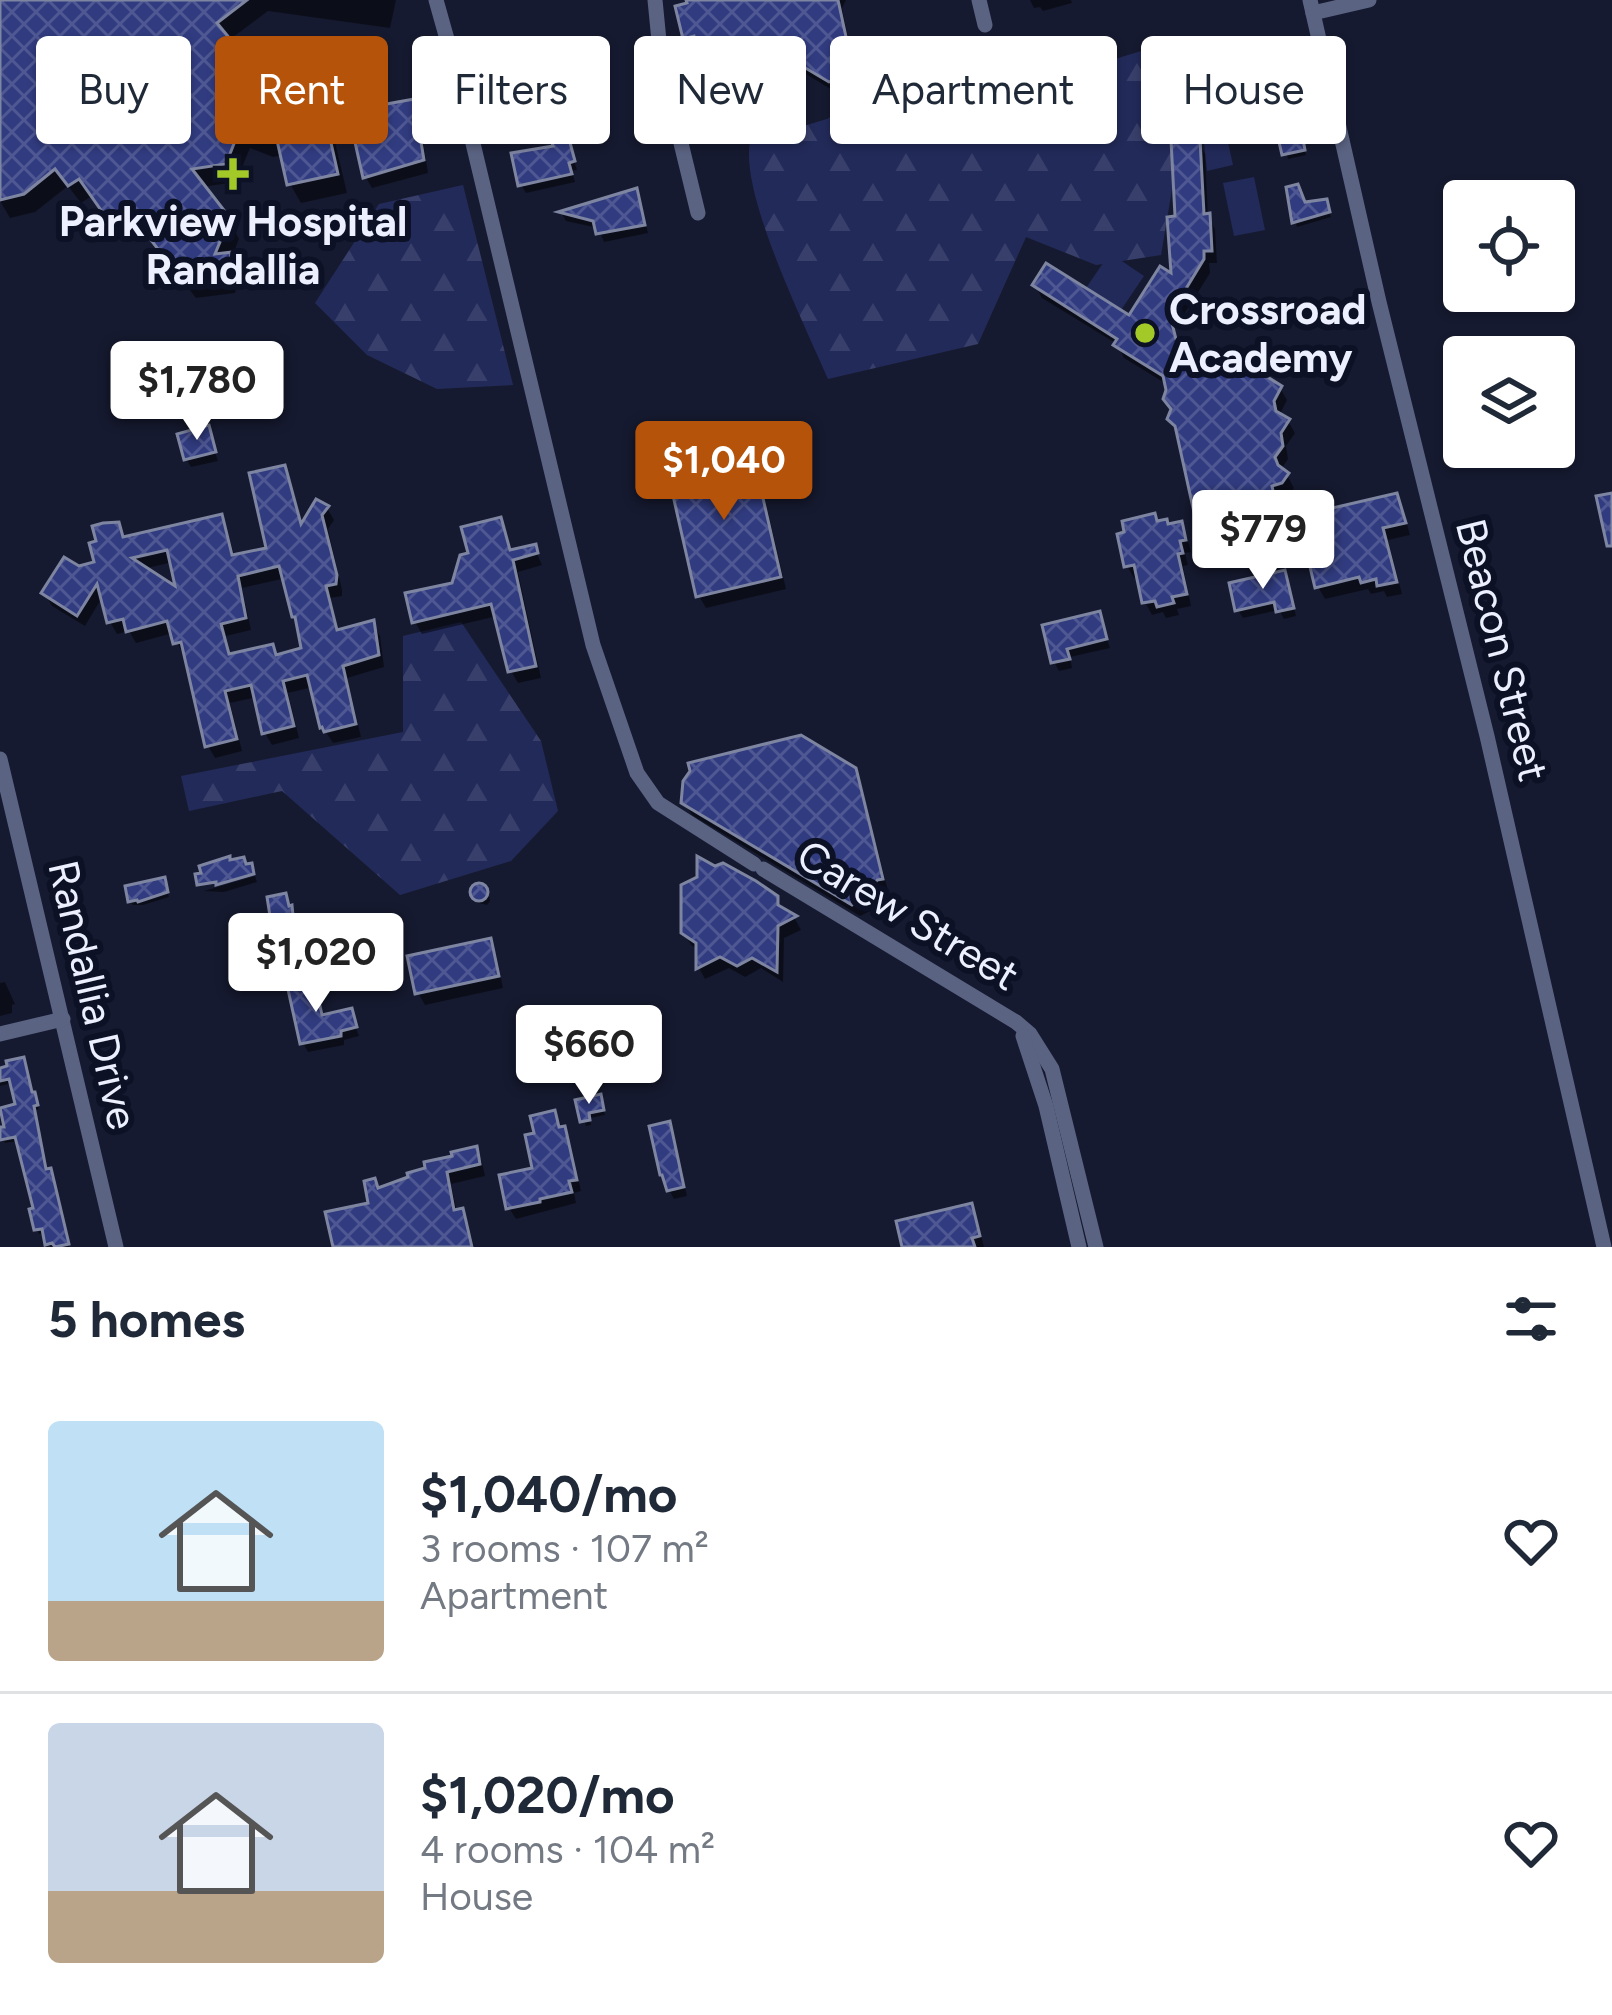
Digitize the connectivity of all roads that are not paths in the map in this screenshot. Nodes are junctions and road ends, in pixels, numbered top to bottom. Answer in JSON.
{"nodes":[{"id":1,"x":436,"y":0,"type":"edge"},
{"id":2,"x":655,"y":0,"type":"edge"},
{"id":3,"x":979,"y":0,"type":"edge"},
{"id":4,"x":1369,"y":0,"type":"edge"},
{"id":5,"x":1311,"y":6,"type":"edge"},
{"id":6,"x":985,"y":25,"type":"dead end"},
{"id":7,"x":698,"y":213,"type":"dead end"},
{"id":8,"x":0,"y":759,"type":"edge"},
{"id":9,"x":63,"y":1019,"type":"junction"},
{"id":10,"x":1016,"y":1022,"type":"junction"},
{"id":11,"x":0,"y":1034,"type":"edge"},
{"id":12,"x":116,"y":1247,"type":"edge"},
{"id":13,"x":1079,"y":1247,"type":"edge"},
{"id":14,"x":1096,"y":1247,"type":"edge"},
{"id":15,"x":1604,"y":1247,"type":"edge"}],
"edges":[{"from":1,"to":10,"type":"street","name":"Carew Street"},
{"from":2,"to":7,"type":"street"},
{"from":3,"to":6,"type":"street"},
{"from":4,"to":5,"type":"street"},
{"from":5,"to":15,"type":"street","name":"Beacon Street"},
{"from":8,"to":9,"type":"street","name":"Randallia Drive"},
{"from":9,"to":11,"type":"street"},
{"from":9,"to":12,"type":"street","name":"Randallia Drive"},
{"from":10,"to":13,"type":"street","name":"Carew Street"},
{"from":10,"to":14,"type":"street","name":"Carew Street"}]}
